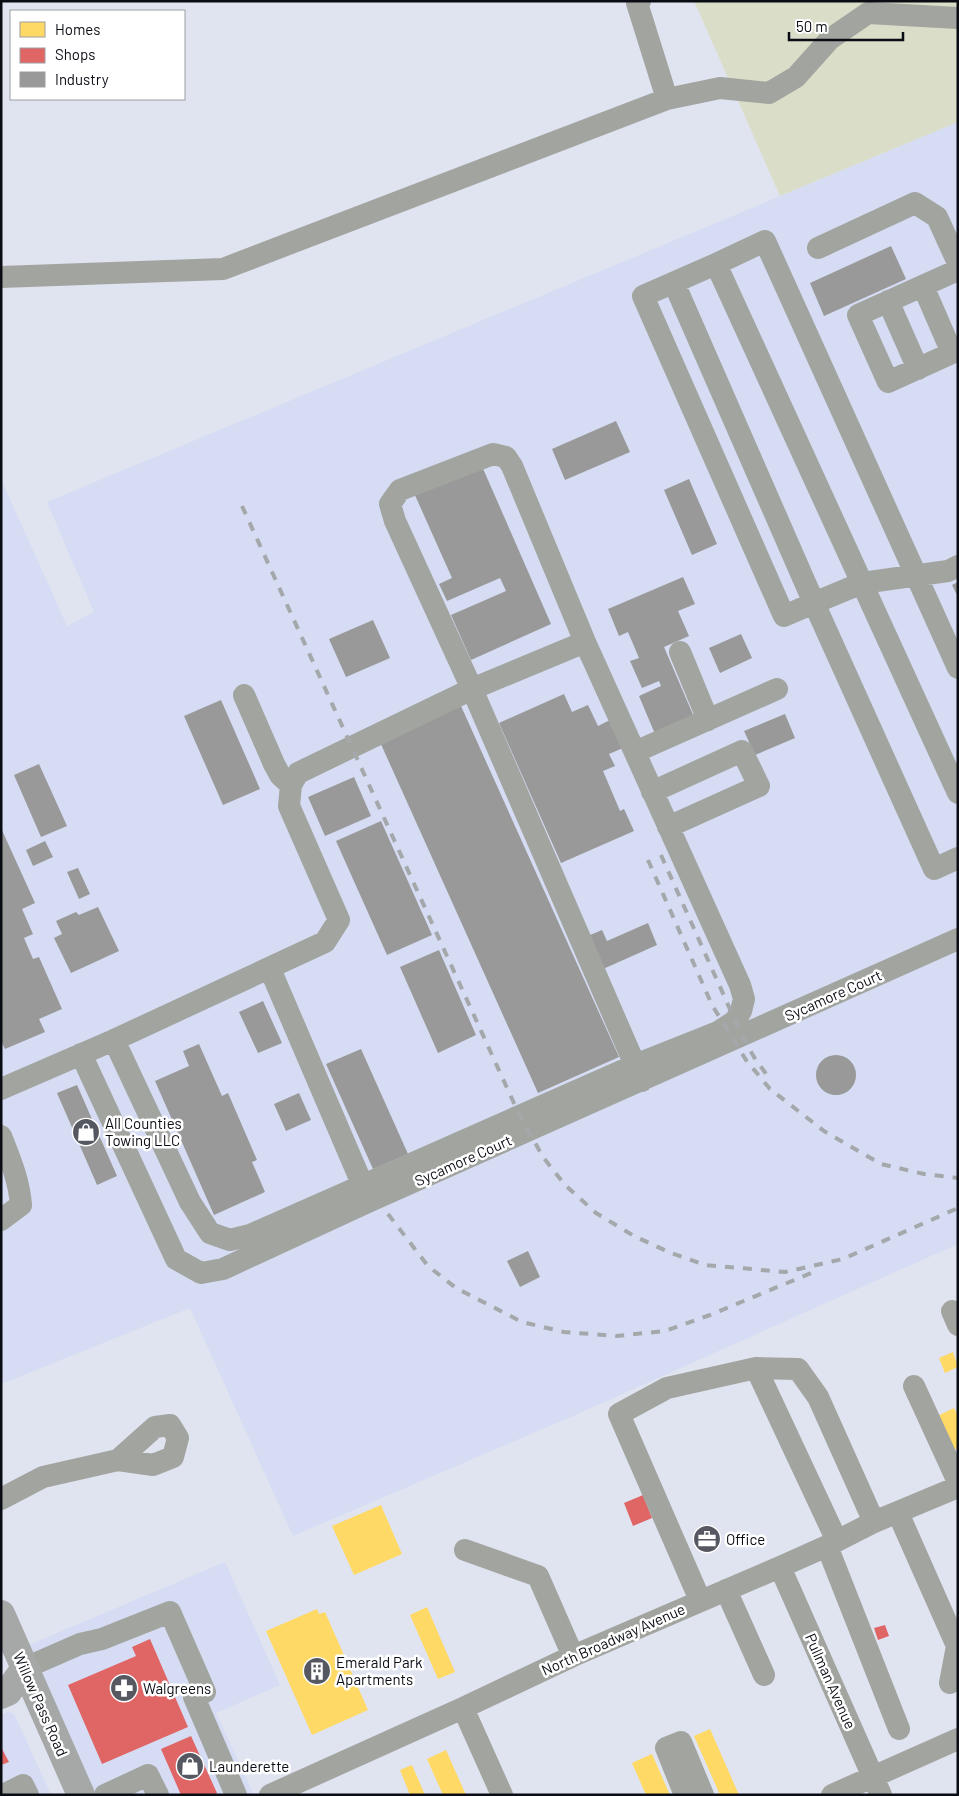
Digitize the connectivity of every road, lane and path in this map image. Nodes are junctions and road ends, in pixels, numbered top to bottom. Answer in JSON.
{"nodes":[{"id":1,"x":640,"y":1,"type":"edge"},
{"id":2,"x":958,"y":18,"type":"edge"},
{"id":3,"x":667,"y":99,"type":"junction"},
{"id":4,"x":818,"y":248,"type":"dead end"},
{"id":5,"x":716,"y":264,"type":"junction"},
{"id":6,"x":958,"y":264,"type":"edge"},
{"id":7,"x":958,"y":270,"type":"edge"},
{"id":8,"x":1,"y":277,"type":"edge"},
{"id":9,"x":674,"y":283,"type":"junction"},
{"id":10,"x":922,"y":286,"type":"junction"},
{"id":11,"x":888,"y":301,"type":"junction"},
{"id":12,"x":918,"y":369,"type":"junction"},
{"id":13,"x":958,"y":566,"type":"edge"},
{"id":14,"x":917,"y":575,"type":"junction"},
{"id":15,"x":862,"y":583,"type":"junction"},
{"id":16,"x":814,"y":603,"type":"junction"},
{"id":17,"x":585,"y":642,"type":"junction"},
{"id":18,"x":680,"y":652,"type":"dead end"},
{"id":19,"x":958,"y":668,"type":"edge"},
{"id":20,"x":472,"y":689,"type":"junction"},
{"id":21,"x":777,"y":689,"type":"dead end"},
{"id":22,"x":244,"y":695,"type":"dead end"},
{"id":23,"x":708,"y":720,"type":"junction"},
{"id":24,"x":635,"y":752,"type":"junction"},
{"id":25,"x":291,"y":785,"type":"junction"},
{"id":26,"x":652,"y":792,"type":"junction"},
{"id":27,"x":958,"y":793,"type":"edge"},
{"id":28,"x":668,"y":827,"type":"junction"},
{"id":29,"x":958,"y":858,"type":"edge"},
{"id":30,"x":958,"y":939,"type":"edge"},
{"id":31,"x":270,"y":969,"type":"junction"},
{"id":32,"x":114,"y":1040,"type":"junction"},
{"id":33,"x":82,"y":1054,"type":"junction"},
{"id":34,"x":639,"y":1073,"type":"junction"},
{"id":35,"x":1,"y":1088,"type":"edge"},
{"id":36,"x":1,"y":1136,"type":"edge"},
{"id":37,"x":366,"y":1193,"type":"junction"},
{"id":38,"x":1,"y":1220,"type":"edge"},
{"id":39,"x":756,"y":1368,"type":"junction"},
{"id":40,"x":914,"y":1386,"type":"dead end"},
{"id":41,"x":118,"y":1460,"type":"dead end"},
{"id":42,"x":958,"y":1482,"type":"edge"},
{"id":43,"x":958,"y":1487,"type":"edge"},
{"id":44,"x":1,"y":1499,"type":"edge"},
{"id":45,"x":898,"y":1513,"type":"junction"},
{"id":46,"x":874,"y":1522,"type":"junction"},
{"id":47,"x":832,"y":1544,"type":"junction"},
{"id":48,"x":465,"y":1550,"type":"dead end"},
{"id":49,"x":780,"y":1567,"type":"junction"},
{"id":50,"x":726,"y":1590,"type":"junction"},
{"id":51,"x":700,"y":1600,"type":"junction"},
{"id":52,"x":2,"y":1618,"type":"edge"},
{"id":53,"x":573,"y":1656,"type":"junction"},
{"id":54,"x":13,"y":1667,"type":"edge"},
{"id":55,"x":764,"y":1675,"type":"dead end"},
{"id":56,"x":950,"y":1684,"type":"dead end"},
{"id":57,"x":1,"y":1695,"type":"edge"},
{"id":58,"x":463,"y":1708,"type":"junction"},
{"id":59,"x":899,"y":1729,"type":"dead end"},
{"id":60,"x":958,"y":1740,"type":"edge"},
{"id":61,"x":877,"y":1786,"type":"edge"},
{"id":62,"x":3,"y":1795,"type":"edge"},
{"id":63,"x":28,"y":1795,"type":"edge"},
{"id":64,"x":81,"y":1795,"type":"edge"},
{"id":65,"x":105,"y":1795,"type":"edge"},
{"id":66,"x":158,"y":1795,"type":"edge"},
{"id":67,"x":236,"y":1795,"type":"edge"},
{"id":68,"x":270,"y":1795,"type":"edge"},
{"id":69,"x":502,"y":1795,"type":"edge"},
{"id":70,"x":685,"y":1795,"type":"edge"},
{"id":71,"x":702,"y":1795,"type":"edge"},
{"id":72,"x":832,"y":1795,"type":"edge"}],
"edges":[{"from":1,"to":3,"type":"street"},
{"from":2,"to":3,"type":"street"},
{"from":3,"to":8,"type":"street"},
{"from":4,"to":6,"type":"street"},
{"from":5,"to":9,"type":"street"},
{"from":5,"to":14,"type":"street"},
{"from":5,"to":15,"type":"street"},
{"from":7,"to":10,"type":"street"},
{"from":9,"to":16,"type":"street"},
{"from":9,"to":16,"type":"street"},
{"from":10,"to":11,"type":"street"},
{"from":10,"to":12,"type":"street"},
{"from":11,"to":12,"type":"street"},
{"from":11,"to":12,"type":"street"},
{"from":13,"to":14,"type":"street"},
{"from":14,"to":15,"type":"street"},
{"from":14,"to":19,"type":"street"},
{"from":15,"to":16,"type":"street"},
{"from":15,"to":27,"type":"street"},
{"from":16,"to":29,"type":"street"},
{"from":17,"to":20,"type":"street"},
{"from":17,"to":20,"type":"street"},
{"from":17,"to":24,"type":"street"},
{"from":18,"to":23,"type":"street"},
{"from":20,"to":25,"type":"street"},
{"from":20,"to":34,"type":"street"},
{"from":21,"to":23,"type":"street"},
{"from":22,"to":25,"type":"street"},
{"from":23,"to":24,"type":"street"},
{"from":24,"to":26,"type":"street"},
{"from":25,"to":31,"type":"street"},
{"from":26,"to":28,"type":"street"},
{"from":26,"to":28,"type":"street"},
{"from":28,"to":34,"type":"street"},
{"from":30,"to":34,"type":"street","name":"Sycamore Court"},
{"from":31,"to":32,"type":"street"},
{"from":31,"to":37,"type":"street"},
{"from":32,"to":33,"type":"street"},
{"from":32,"to":37,"type":"street"},
{"from":33,"to":35,"type":"street"},
{"from":33,"to":37,"type":"street","name":"Sycamore Court"},
{"from":34,"to":37,"type":"street","name":"Sycamore Court"},
{"from":36,"to":38,"type":"street"},
{"from":39,"to":46,"type":"street"},
{"from":39,"to":47,"type":"street"},
{"from":39,"to":51,"type":"street"},
{"from":40,"to":42,"type":"street"},
{"from":41,"to":44,"type":"street"},
{"from":43,"to":45,"type":"street","name":"North Broadway Avenue"},
{"from":45,"to":46,"type":"street","name":"North Broadway Avenue"},
{"from":45,"to":56,"type":"street"},
{"from":46,"to":47,"type":"street","name":"North Broadway Avenue"},
{"from":47,"to":49,"type":"street","name":"North Broadway Avenue"},
{"from":47,"to":59,"type":"street"},
{"from":48,"to":53,"type":"street"},
{"from":49,"to":50,"type":"street","name":"North Broadway Avenue"},
{"from":49,"to":61,"type":"street","name":"Pullman Avenue"},
{"from":50,"to":51,"type":"street","name":"North Broadway Avenue"},
{"from":50,"to":55,"type":"street"},
{"from":51,"to":53,"type":"street","name":"North Broadway Avenue"},
{"from":52,"to":54,"type":"main road","name":"Willow Pass Road"},
{"from":53,"to":58,"type":"street","name":"North Broadway Avenue"},
{"from":54,"to":57,"type":"main road"},
{"from":54,"to":64,"type":"main road","name":"Willow Pass Road"},
{"from":54,"to":67,"type":"street"},
{"from":58,"to":68,"type":"street","name":"North Broadway Avenue"},
{"from":58,"to":69,"type":"street"},
{"from":60,"to":61,"type":"street"},
{"from":61,"to":72,"type":"street"},
{"from":62,"to":63,"type":"street"},
{"from":65,"to":66,"type":"street"},
{"from":70,"to":71,"type":"street"}]}
